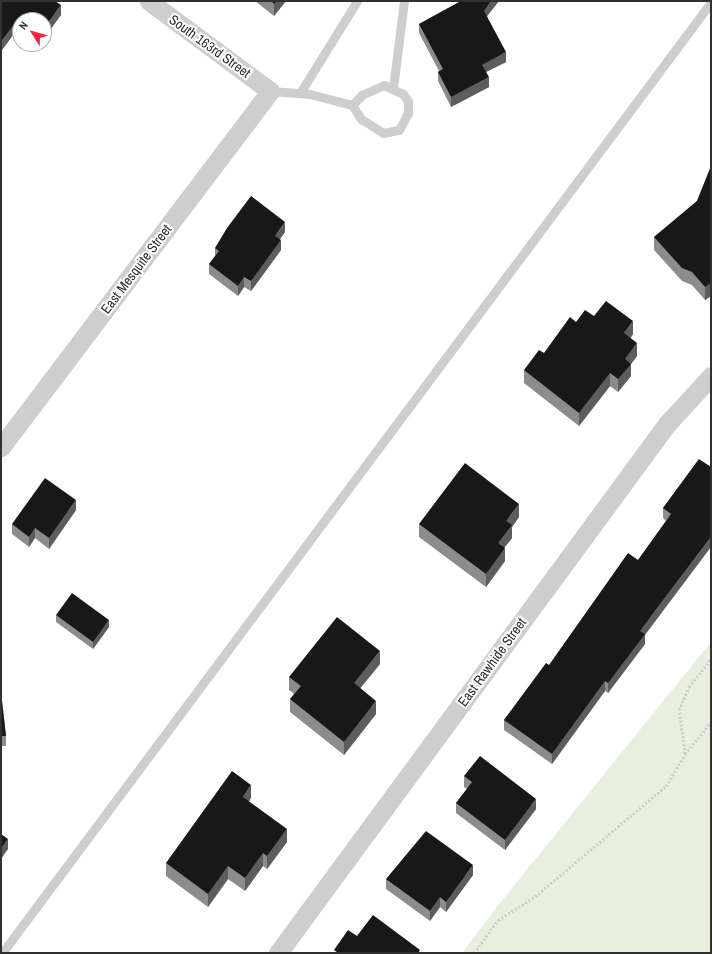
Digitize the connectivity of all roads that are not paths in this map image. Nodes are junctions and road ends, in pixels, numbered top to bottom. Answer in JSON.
{"nodes":[{"id":1,"x":149,"y":1,"type":"edge"},
{"id":2,"x":358,"y":1,"type":"edge"},
{"id":3,"x":404,"y":1,"type":"edge"},
{"id":4,"x":711,"y":2,"type":"edge"},
{"id":5,"x":393,"y":88,"type":"junction"},
{"id":6,"x":270,"y":91,"type":"junction"},
{"id":7,"x":300,"y":93,"type":"junction"},
{"id":8,"x":352,"y":105,"type":"junction"},
{"id":9,"x":711,"y":376,"type":"edge"},
{"id":10,"x":1,"y":447,"type":"edge"},
{"id":11,"x":2,"y":953,"type":"edge"},
{"id":12,"x":278,"y":953,"type":"edge"}],
"edges":[{"from":1,"to":6,"type":"street","name":"South 163rd Street"},
{"from":2,"to":7,"type":"lane"},
{"from":3,"to":5,"type":"lane"},
{"from":4,"to":11,"type":"lane"},
{"from":5,"to":8,"type":"lane"},
{"from":5,"to":8,"type":"lane"},
{"from":6,"to":7,"type":"lane"},
{"from":6,"to":10,"type":"street","name":"East Mesquite Street"},
{"from":7,"to":8,"type":"lane"},
{"from":9,"to":12,"type":"street","name":"East Rawhide Street"}]}
